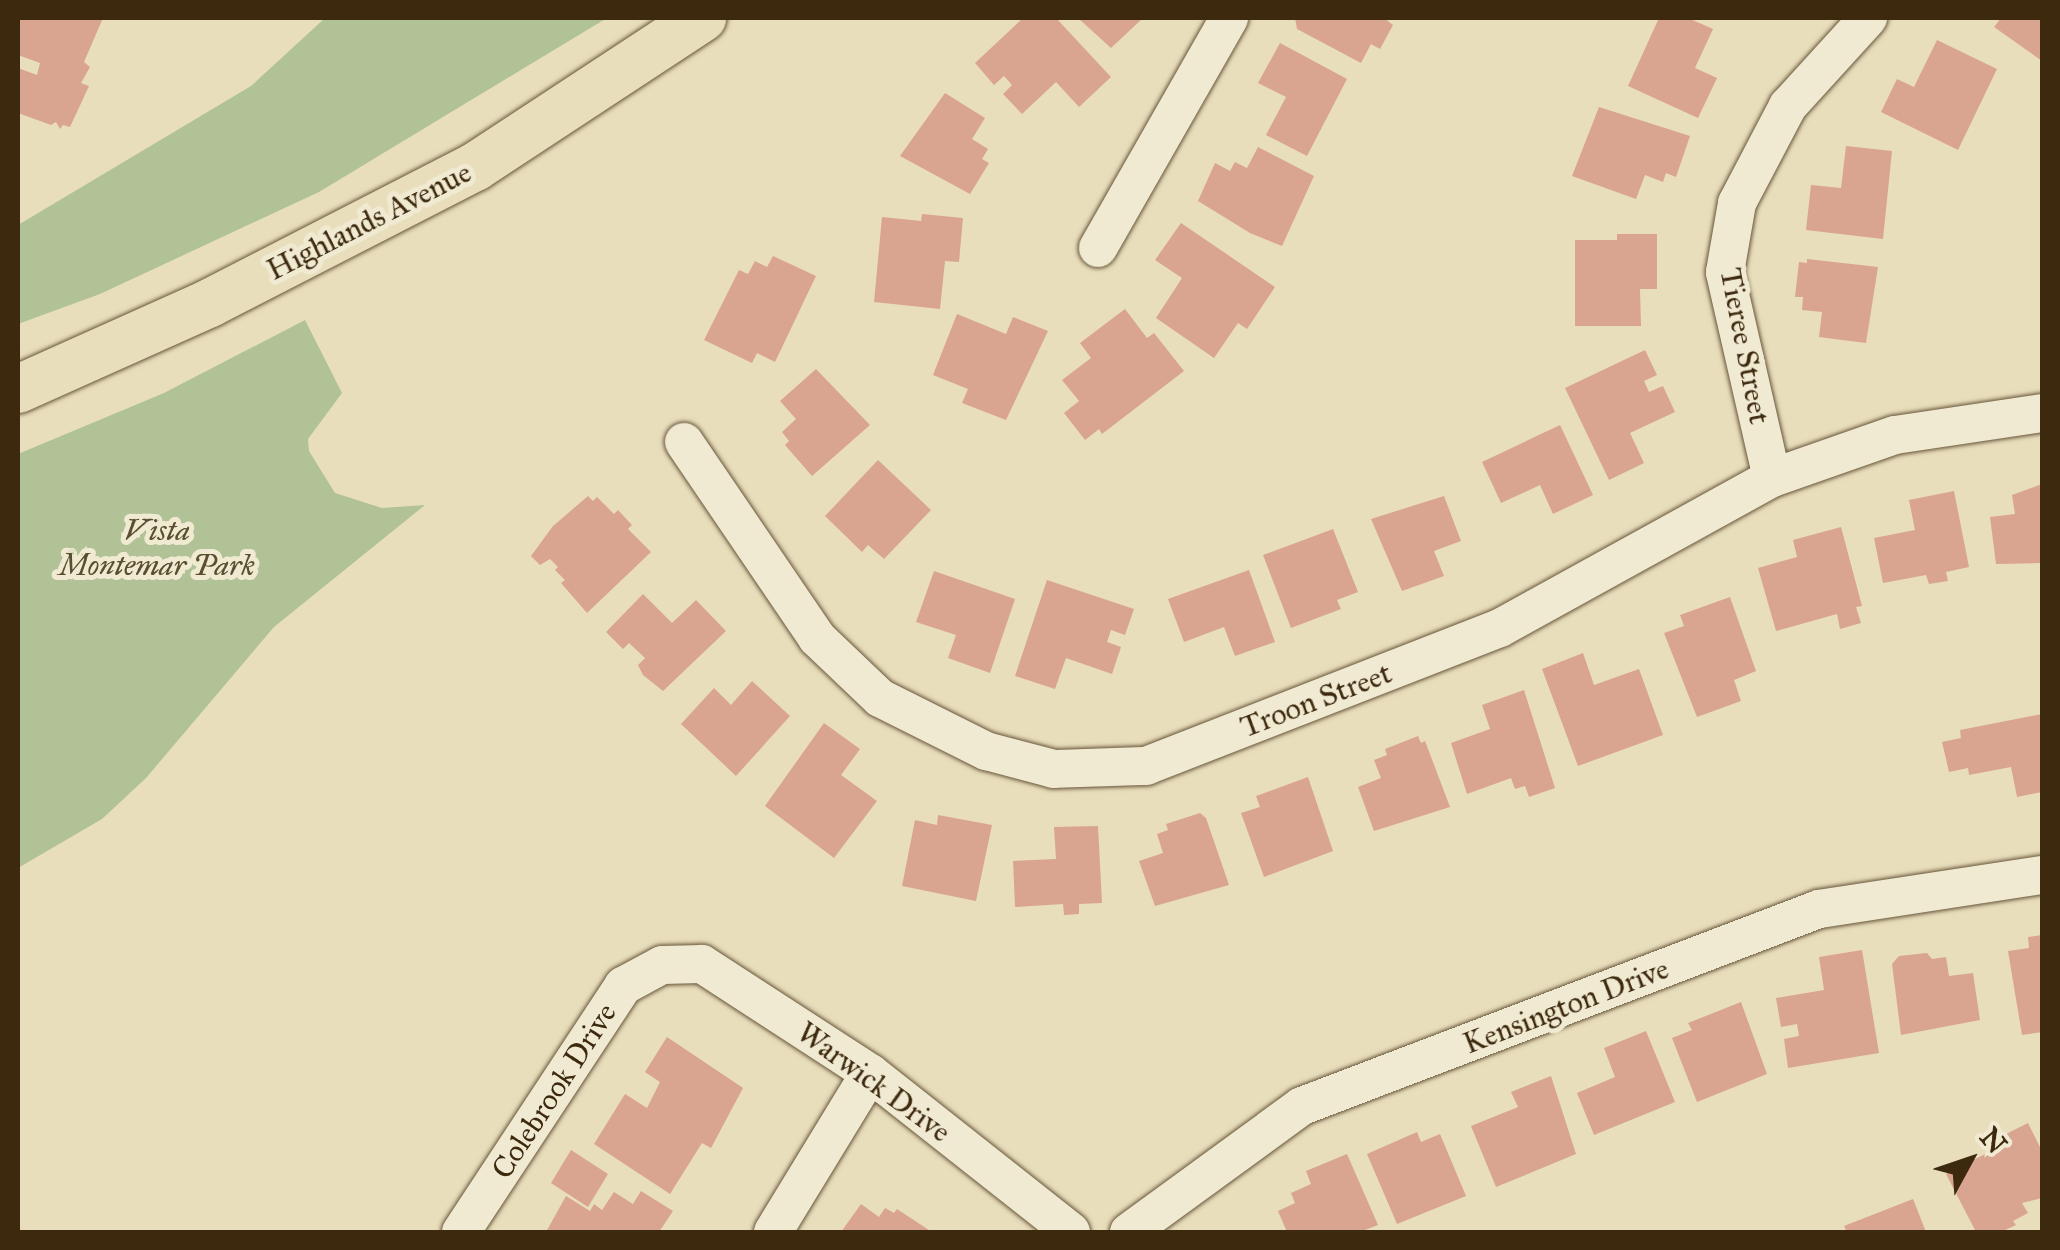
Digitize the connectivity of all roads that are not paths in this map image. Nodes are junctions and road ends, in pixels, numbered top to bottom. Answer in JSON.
{"nodes":[{"id":1,"x":702,"y":18,"type":"edge"},
{"id":2,"x":1229,"y":18,"type":"edge"},
{"id":3,"x":1868,"y":18,"type":"edge"},
{"id":4,"x":1098,"y":248,"type":"dead end"},
{"id":5,"x":18,"y":389,"type":"edge"},
{"id":6,"x":2042,"y":413,"type":"edge"},
{"id":7,"x":684,"y":442,"type":"dead end"},
{"id":8,"x":1772,"y":478,"type":"junction"},
{"id":9,"x":2042,"y":875,"type":"edge"},
{"id":10,"x":662,"y":964,"type":"joint"},
{"id":11,"x":870,"y":1073,"type":"junction"},
{"id":12,"x":461,"y":1232,"type":"edge"},
{"id":13,"x":773,"y":1232,"type":"edge"},
{"id":14,"x":1071,"y":1232,"type":"edge"},
{"id":15,"x":1130,"y":1232,"type":"edge"}],
"edges":[{"from":1,"to":5,"type":"main road","name":"Highlands Avenue"},
{"from":2,"to":4,"type":"street"},
{"from":3,"to":8,"type":"street","name":"Tieree Street"},
{"from":6,"to":8,"type":"street","name":"Troon Street"},
{"from":7,"to":8,"type":"street","name":"Troon Street"},
{"from":9,"to":15,"type":"street","name":"Kensington Drive"},
{"from":10,"to":11,"type":"street","name":"Warwick Drive"},
{"from":10,"to":12,"type":"street","name":"Colebrook Drive"},
{"from":11,"to":13,"type":"street"},
{"from":11,"to":14,"type":"street","name":"Warwick Drive"}]}
